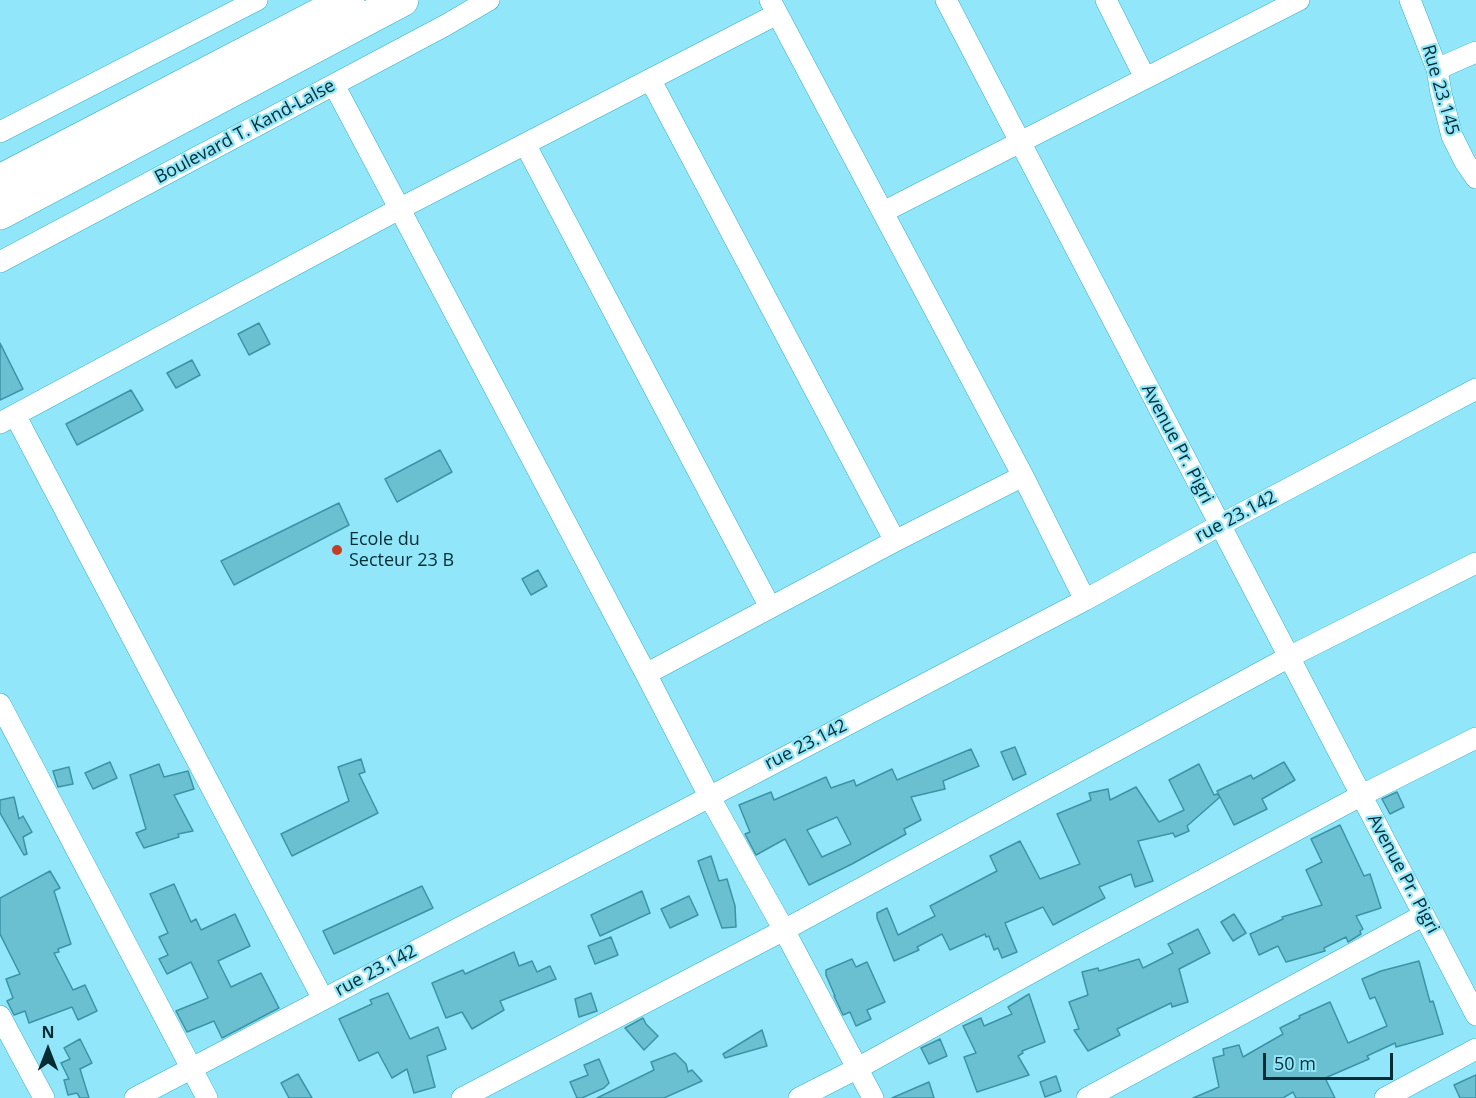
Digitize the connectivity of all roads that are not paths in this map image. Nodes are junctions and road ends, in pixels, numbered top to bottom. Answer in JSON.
{"nodes":[{"id":1,"x":257,"y":0,"type":"edge"},
{"id":2,"x":348,"y":0,"type":"edge"},
{"id":3,"x":402,"y":0,"type":"edge"},
{"id":4,"x":489,"y":0,"type":"edge"},
{"id":5,"x":946,"y":0,"type":"edge"},
{"id":6,"x":1106,"y":0,"type":"edge"},
{"id":7,"x":1299,"y":0,"type":"edge"},
{"id":8,"x":1410,"y":0,"type":"edge"},
{"id":9,"x":774,"y":7,"type":"edge"},
{"id":10,"x":1260,"y":8,"type":"edge"},
{"id":11,"x":1476,"y":52,"type":"edge"},
{"id":12,"x":1437,"y":69,"type":"junction"},
{"id":13,"x":1145,"y":78,"type":"junction"},
{"id":14,"x":651,"y":81,"type":"junction"},
{"id":15,"x":334,"y":85,"type":"junction"},
{"id":16,"x":0,"y":132,"type":"edge"},
{"id":17,"x":1020,"y":142,"type":"junction"},
{"id":18,"x":525,"y":144,"type":"junction"},
{"id":19,"x":1476,"y":178,"type":"edge"},
{"id":20,"x":0,"y":181,"type":"edge"},
{"id":21,"x":399,"y":209,"type":"junction"},
{"id":22,"x":883,"y":212,"type":"junction"},
{"id":23,"x":0,"y":213,"type":"edge"},
{"id":24,"x":0,"y":262,"type":"edge"},
{"id":25,"x":1476,"y":389,"type":"edge"},
{"id":26,"x":8,"y":419,"type":"edge"},
{"id":27,"x":1023,"y":476,"type":"junction"},
{"id":28,"x":1220,"y":525,"type":"junction"},
{"id":29,"x":895,"y":541,"type":"junction"},
{"id":30,"x":1476,"y":563,"type":"edge"},
{"id":31,"x":1085,"y":600,"type":"junction"},
{"id":32,"x":770,"y":607,"type":"junction"},
{"id":33,"x":1289,"y":657,"type":"junction"},
{"id":34,"x":646,"y":674,"type":"junction"},
{"id":35,"x":0,"y":705,"type":"edge"},
{"id":36,"x":1476,"y":738,"type":"edge"},
{"id":37,"x":1362,"y":795,"type":"junction"},
{"id":38,"x":709,"y":796,"type":"junction"},
{"id":39,"x":1424,"y":915,"type":"junction"},
{"id":40,"x":784,"y":930,"type":"junction"},
{"id":41,"x":323,"y":999,"type":"junction"},
{"id":42,"x":1476,"y":1015,"type":"edge"},
{"id":43,"x":0,"y":1016,"type":"edge"},
{"id":44,"x":1476,"y":1049,"type":"edge"},
{"id":45,"x":191,"y":1067,"type":"junction"},
{"id":46,"x":858,"y":1068,"type":"junction"},
{"id":47,"x":44,"y":1098,"type":"edge"},
{"id":48,"x":135,"y":1098,"type":"edge"},
{"id":49,"x":207,"y":1098,"type":"edge"},
{"id":50,"x":462,"y":1098,"type":"edge"},
{"id":51,"x":799,"y":1098,"type":"edge"},
{"id":52,"x":873,"y":1098,"type":"edge"},
{"id":53,"x":1087,"y":1098,"type":"edge"},
{"id":54,"x":1385,"y":1098,"type":"edge"}],
"edges":[{"from":1,"to":16,"type":"street"},
{"from":2,"to":20,"type":"main road"},
{"from":3,"to":23,"type":"main road"},
{"from":4,"to":15,"type":"street","name":"Boulevard T. Kand-Lalse"},
{"from":5,"to":17,"type":"street","name":"Avenue Pr. Pigri"},
{"from":6,"to":13,"type":"street"},
{"from":7,"to":10,"type":"street"},
{"from":8,"to":12,"type":"street","name":"Rue 23.145"},
{"from":9,"to":14,"type":"street"},
{"from":9,"to":22,"type":"street"},
{"from":10,"to":13,"type":"street"},
{"from":11,"to":12,"type":"street"},
{"from":12,"to":19,"type":"street","name":"Rue 23.145"},
{"from":13,"to":17,"type":"street"},
{"from":14,"to":18,"type":"street"},
{"from":14,"to":29,"type":"street"},
{"from":15,"to":21,"type":"street"},
{"from":15,"to":24,"type":"street","name":"Boulevard T. Kand-Lalse"},
{"from":17,"to":22,"type":"street"},
{"from":17,"to":28,"type":"street","name":"Avenue Pr. Pigri"},
{"from":18,"to":21,"type":"street"},
{"from":18,"to":32,"type":"street"},
{"from":21,"to":26,"type":"street"},
{"from":21,"to":34,"type":"street"},
{"from":22,"to":27,"type":"street"},
{"from":25,"to":28,"type":"street","name":"rue 23.142"},
{"from":26,"to":41,"type":"street"},
{"from":27,"to":29,"type":"street"},
{"from":27,"to":31,"type":"street"},
{"from":28,"to":31,"type":"street","name":"rue 23.142"},
{"from":28,"to":33,"type":"street","name":"Avenue Pr. Pigri"},
{"from":29,"to":32,"type":"street"},
{"from":30,"to":33,"type":"street"},
{"from":31,"to":38,"type":"street","name":"rue 23.142"},
{"from":32,"to":34,"type":"street"},
{"from":33,"to":37,"type":"street","name":"Avenue Pr. Pigri"},
{"from":33,"to":40,"type":"street"},
{"from":34,"to":38,"type":"street"},
{"from":35,"to":45,"type":"street"},
{"from":36,"to":37,"type":"street"},
{"from":37,"to":39,"type":"street","name":"Avenue Pr. Pigri"},
{"from":37,"to":46,"type":"street"},
{"from":38,"to":40,"type":"street"},
{"from":38,"to":41,"type":"street","name":"rue 23.142"},
{"from":39,"to":42,"type":"street","name":"Avenue Pr. Pigri"},
{"from":39,"to":53,"type":"street"},
{"from":40,"to":46,"type":"street"},
{"from":40,"to":50,"type":"street"},
{"from":41,"to":45,"type":"street","name":"rue 23.142"},
{"from":43,"to":47,"type":"street"},
{"from":44,"to":54,"type":"street"},
{"from":45,"to":48,"type":"street","name":"rue 23.142"},
{"from":45,"to":49,"type":"street"},
{"from":46,"to":51,"type":"street"},
{"from":46,"to":52,"type":"street"}]}
